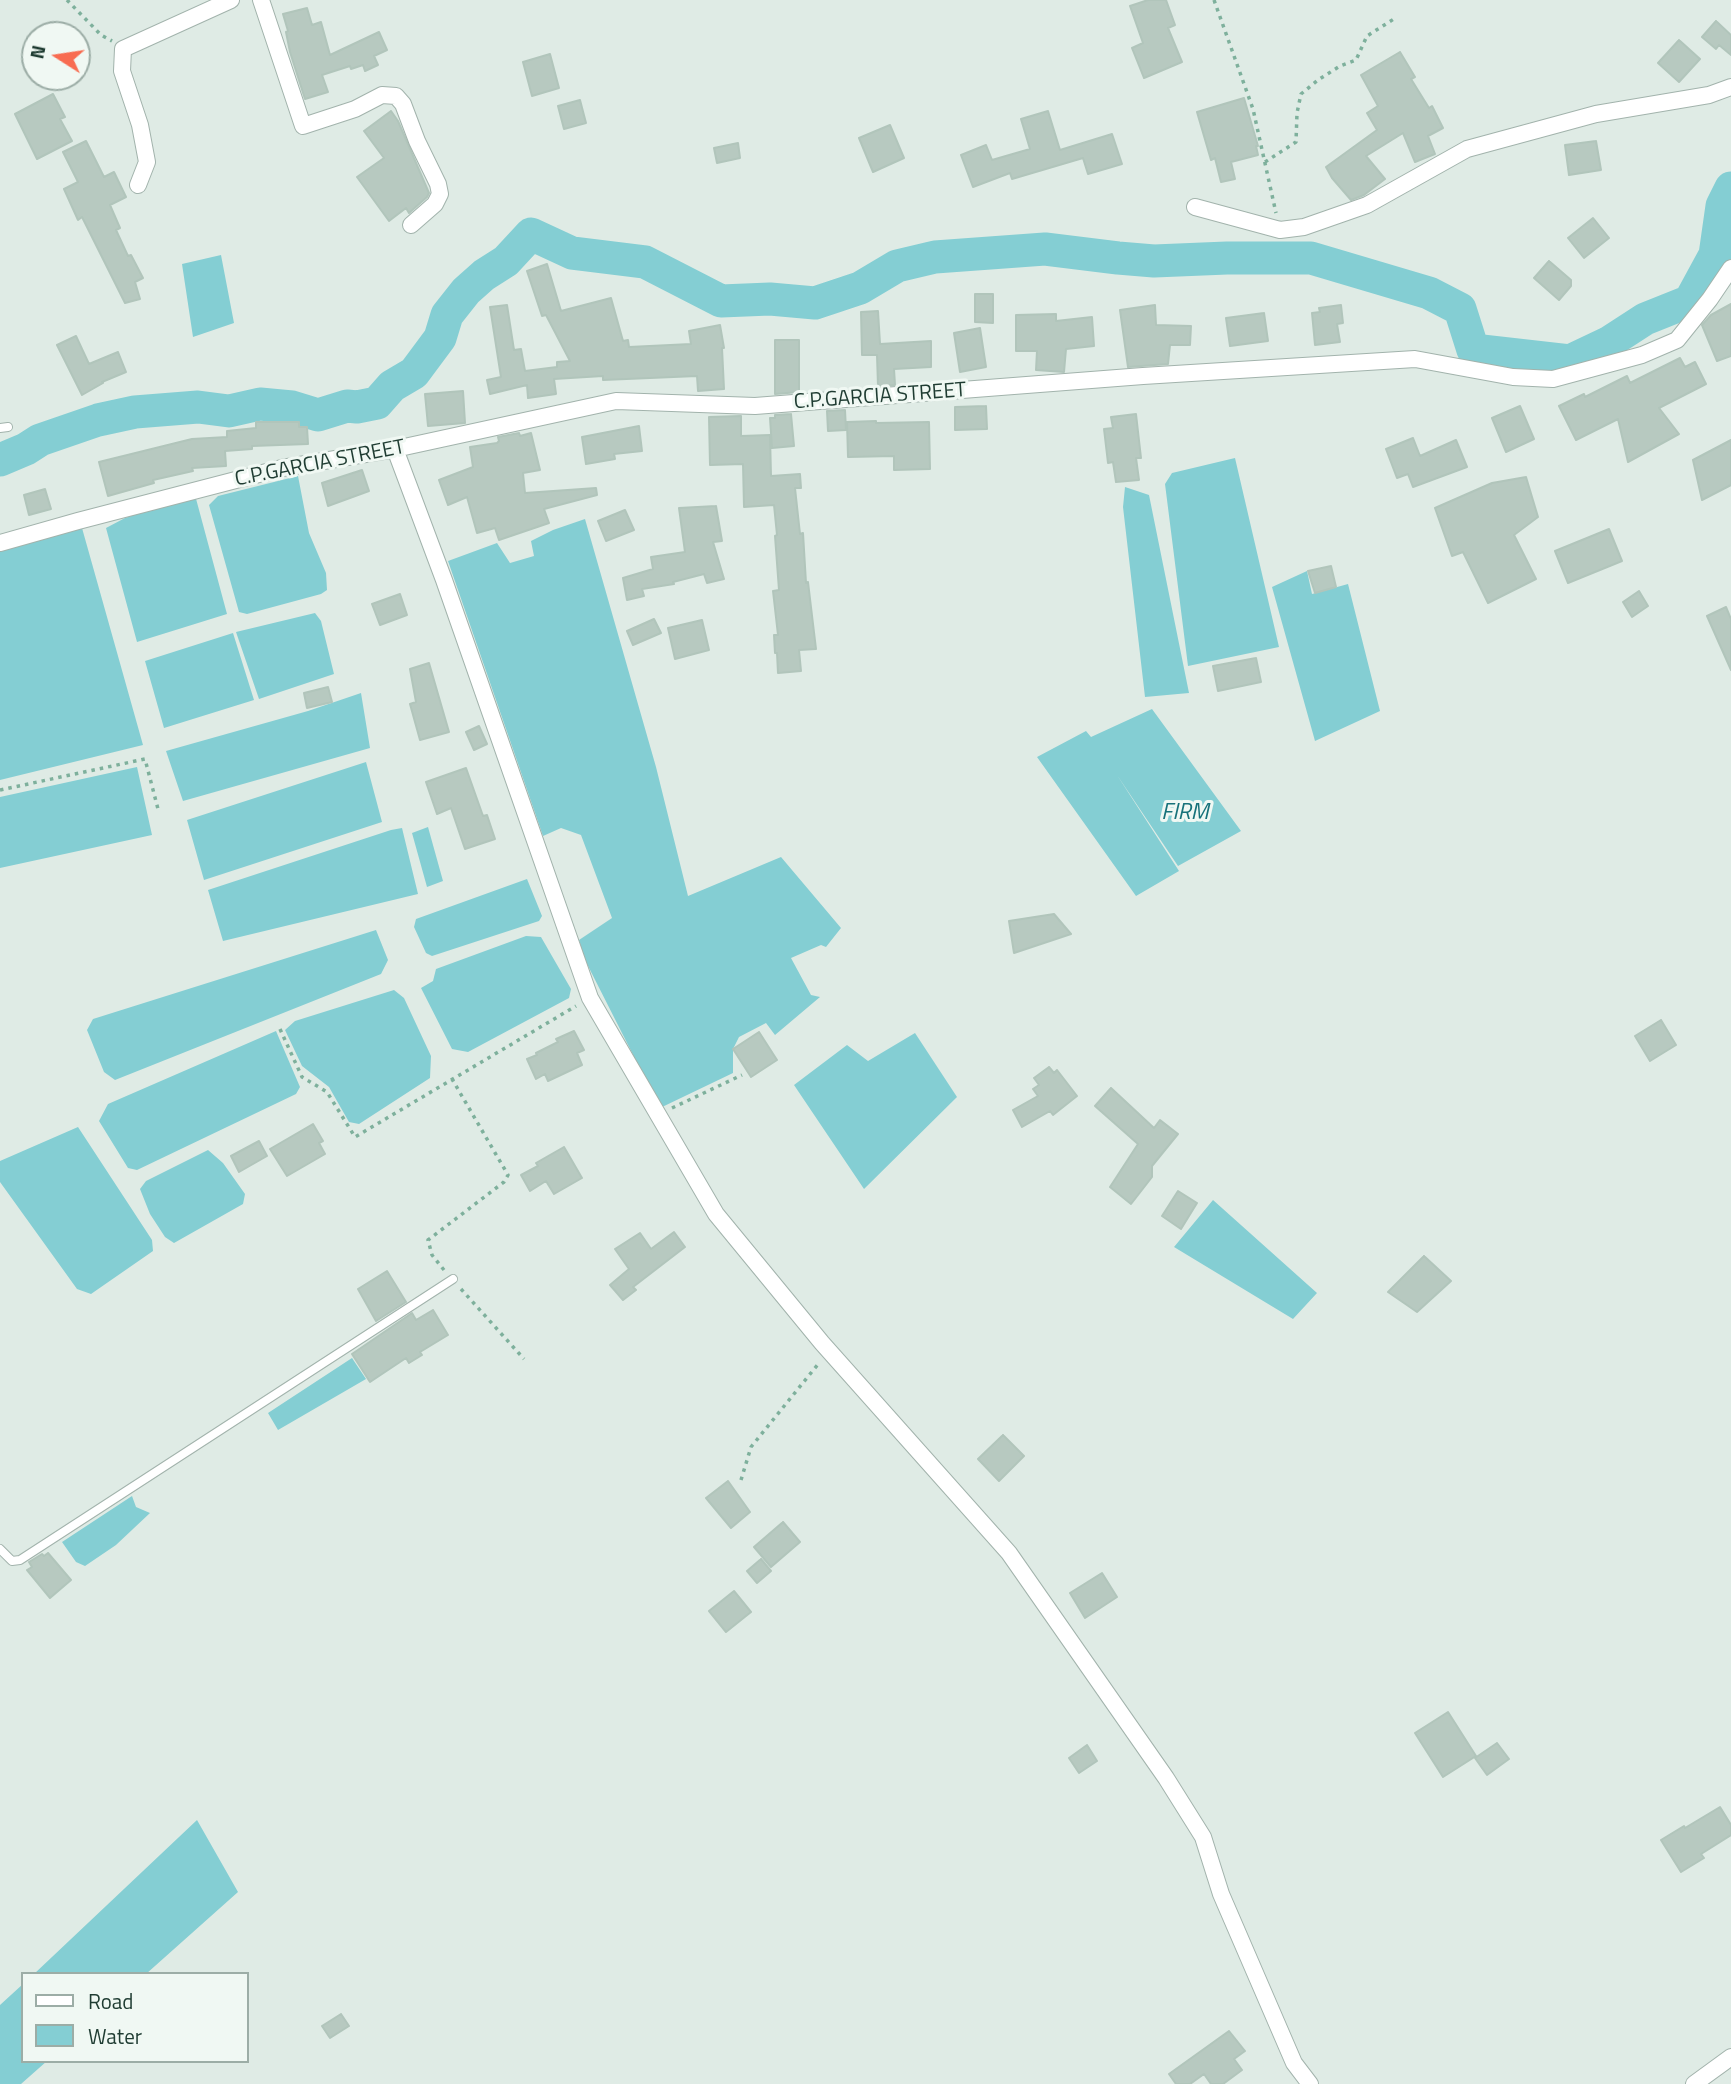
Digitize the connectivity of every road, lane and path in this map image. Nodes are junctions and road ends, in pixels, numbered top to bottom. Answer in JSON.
{"nodes":[{"id":1,"x":67,"y":0,"type":"edge"},
{"id":2,"x":231,"y":0,"type":"edge"},
{"id":3,"x":261,"y":0,"type":"edge"},
{"id":4,"x":1214,"y":0,"type":"edge"},
{"id":5,"x":1397,"y":17,"type":"dead end"},
{"id":6,"x":123,"y":49,"type":"junction"},
{"id":7,"x":1731,"y":87,"type":"edge"},
{"id":8,"x":1265,"y":162,"type":"junction"},
{"id":9,"x":138,"y":184,"type":"dead end"},
{"id":10,"x":1195,"y":207,"type":"dead end"},
{"id":11,"x":411,"y":225,"type":"dead end"},
{"id":12,"x":1280,"y":230,"type":"junction"},
{"id":13,"x":1731,"y":268,"type":"edge"},
{"id":14,"x":396,"y":449,"type":"junction"},
{"id":15,"x":0,"y":543,"type":"edge"},
{"id":16,"x":0,"y":790,"type":"edge"},
{"id":17,"x":158,"y":809,"type":"dead end"},
{"id":18,"x":590,"y":998,"type":"junction"},
{"id":19,"x":279,"y":1028,"type":"dead end"},
{"id":20,"x":742,"y":1075,"type":"dead end"},
{"id":21,"x":452,"y":1080,"type":"junction"},
{"id":22,"x":657,"y":1115,"type":"junction"},
{"id":23,"x":453,"y":1279,"type":"junction"},
{"id":24,"x":829,"y":1350,"type":"junction"},
{"id":25,"x":524,"y":1359,"type":"dead end"},
{"id":26,"x":741,"y":1480,"type":"dead end"},
{"id":27,"x":0,"y":1549,"type":"edge"},
{"id":28,"x":1731,"y":2057,"type":"edge"},
{"id":29,"x":1310,"y":2084,"type":"edge"},
{"id":30,"x":1694,"y":2084,"type":"edge"}],
"edges":[{"from":1,"to":6,"type":"path"},
{"from":2,"to":6,"type":"street"},
{"from":3,"to":11,"type":"street"},
{"from":4,"to":8,"type":"path"},
{"from":5,"to":8,"type":"path"},
{"from":6,"to":9,"type":"street"},
{"from":7,"to":12,"type":"street"},
{"from":8,"to":12,"type":"path"},
{"from":10,"to":12,"type":"street"},
{"from":13,"to":14,"type":"street","name":"C.P.GARCIA STREET"},
{"from":14,"to":15,"type":"street","name":"C.P.GARCIA STREET"},
{"from":14,"to":18,"type":"street"},
{"from":16,"to":17,"type":"path"},
{"from":18,"to":21,"type":"path"},
{"from":18,"to":22,"type":"street"},
{"from":19,"to":21,"type":"path"},
{"from":20,"to":22,"type":"path"},
{"from":21,"to":23,"type":"path"},
{"from":22,"to":24,"type":"street"},
{"from":23,"to":25,"type":"path"},
{"from":23,"to":27,"type":"lane"},
{"from":24,"to":26,"type":"path"},
{"from":24,"to":29,"type":"street"},
{"from":28,"to":30,"type":"street"}]}
